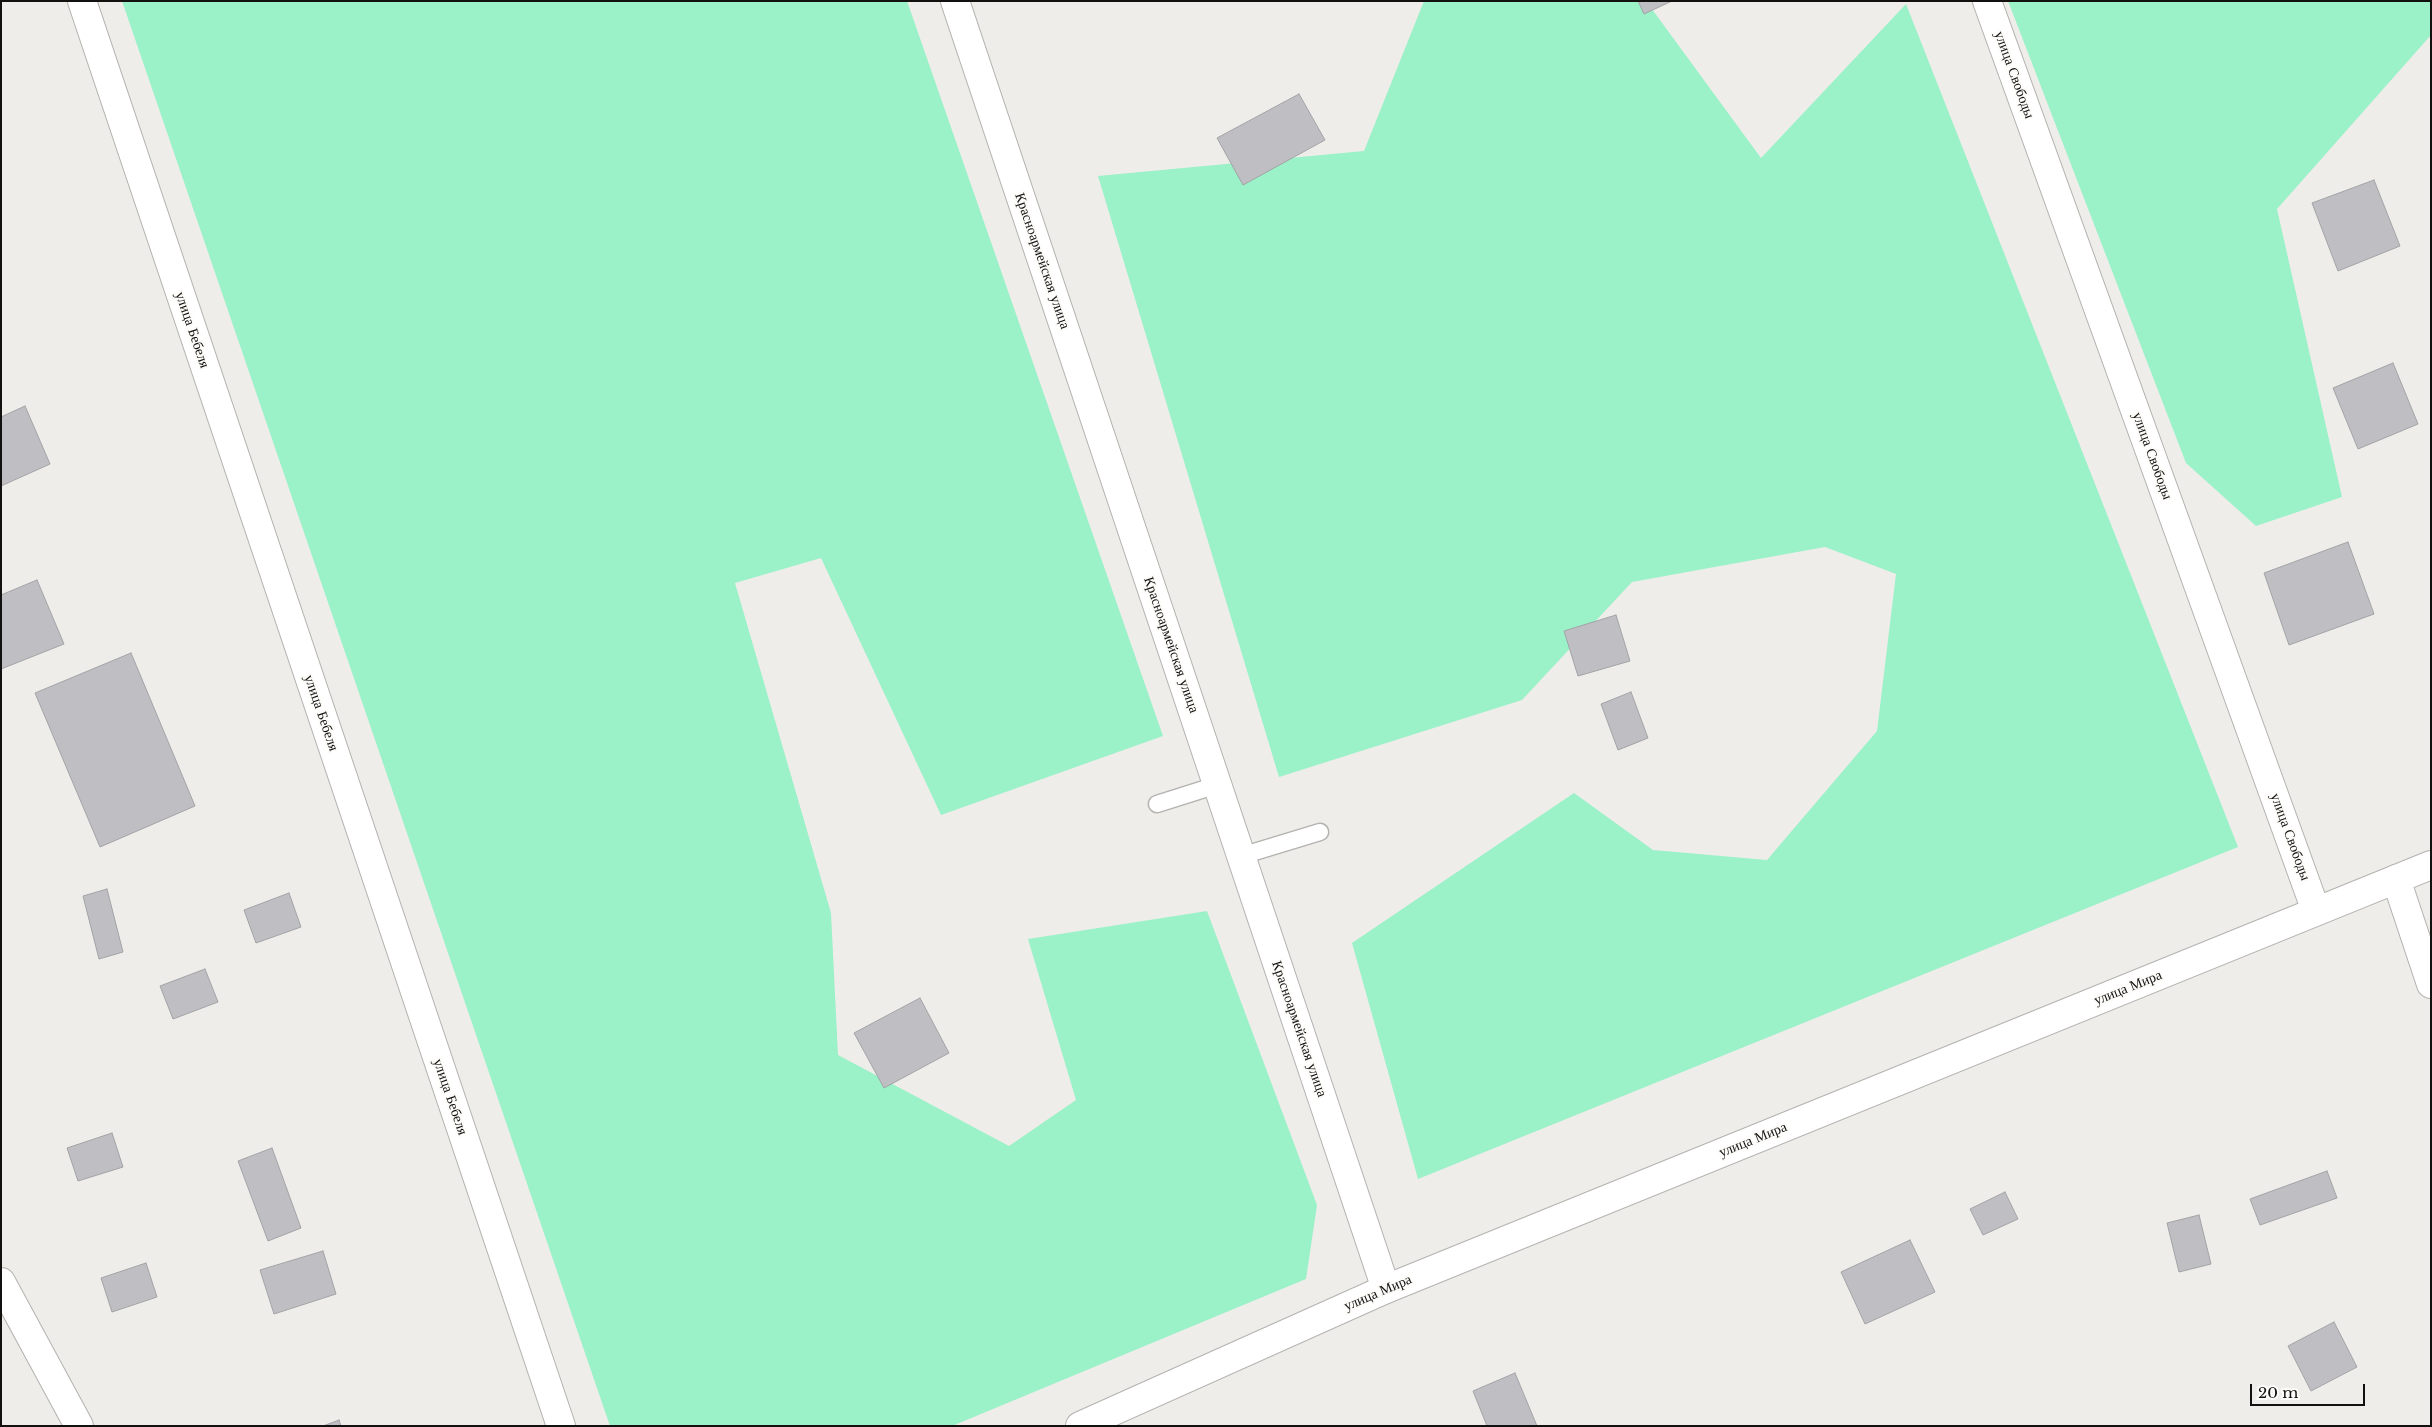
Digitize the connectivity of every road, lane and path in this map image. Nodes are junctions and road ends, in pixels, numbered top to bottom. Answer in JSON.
{"nodes":[{"id":1,"x":82,"y":1,"type":"edge"},
{"id":2,"x":955,"y":1,"type":"edge"},
{"id":3,"x":1987,"y":1,"type":"edge"},
{"id":4,"x":1218,"y":785,"type":"junction"},
{"id":5,"x":1157,"y":804,"type":"dead end"},
{"id":6,"x":1320,"y":832,"type":"dead end"},
{"id":7,"x":1241,"y":856,"type":"junction"},
{"id":8,"x":2431,"y":865,"type":"edge"},
{"id":9,"x":2396,"y":879,"type":"junction"},
{"id":10,"x":2316,"y":911,"type":"junction"},
{"id":11,"x":2431,"y":984,"type":"edge"},
{"id":12,"x":1,"y":1282,"type":"edge"},
{"id":13,"x":1386,"y":1289,"type":"junction"},
{"id":14,"x":80,"y":1426,"type":"edge"},
{"id":15,"x":561,"y":1426,"type":"edge"},
{"id":16,"x":1080,"y":1426,"type":"edge"}],
"edges":[{"from":1,"to":15,"type":"street","name":"улица Бебеля"},
{"from":2,"to":4,"type":"street","name":"Красноармейская улица"},
{"from":3,"to":10,"type":"street","name":"улица Свободы"},
{"from":4,"to":5,"type":"lane"},
{"from":4,"to":7,"type":"street","name":"Красноармейская улица"},
{"from":6,"to":7,"type":"lane"},
{"from":7,"to":13,"type":"street","name":"Красноармейская улица"},
{"from":8,"to":9,"type":"street","name":"улица Мира"},
{"from":9,"to":10,"type":"street","name":"улица Мира"},
{"from":9,"to":11,"type":"street"},
{"from":10,"to":13,"type":"street","name":"улица Мира"},
{"from":12,"to":14,"type":"street"},
{"from":13,"to":16,"type":"street","name":"улица Мира"}]}
